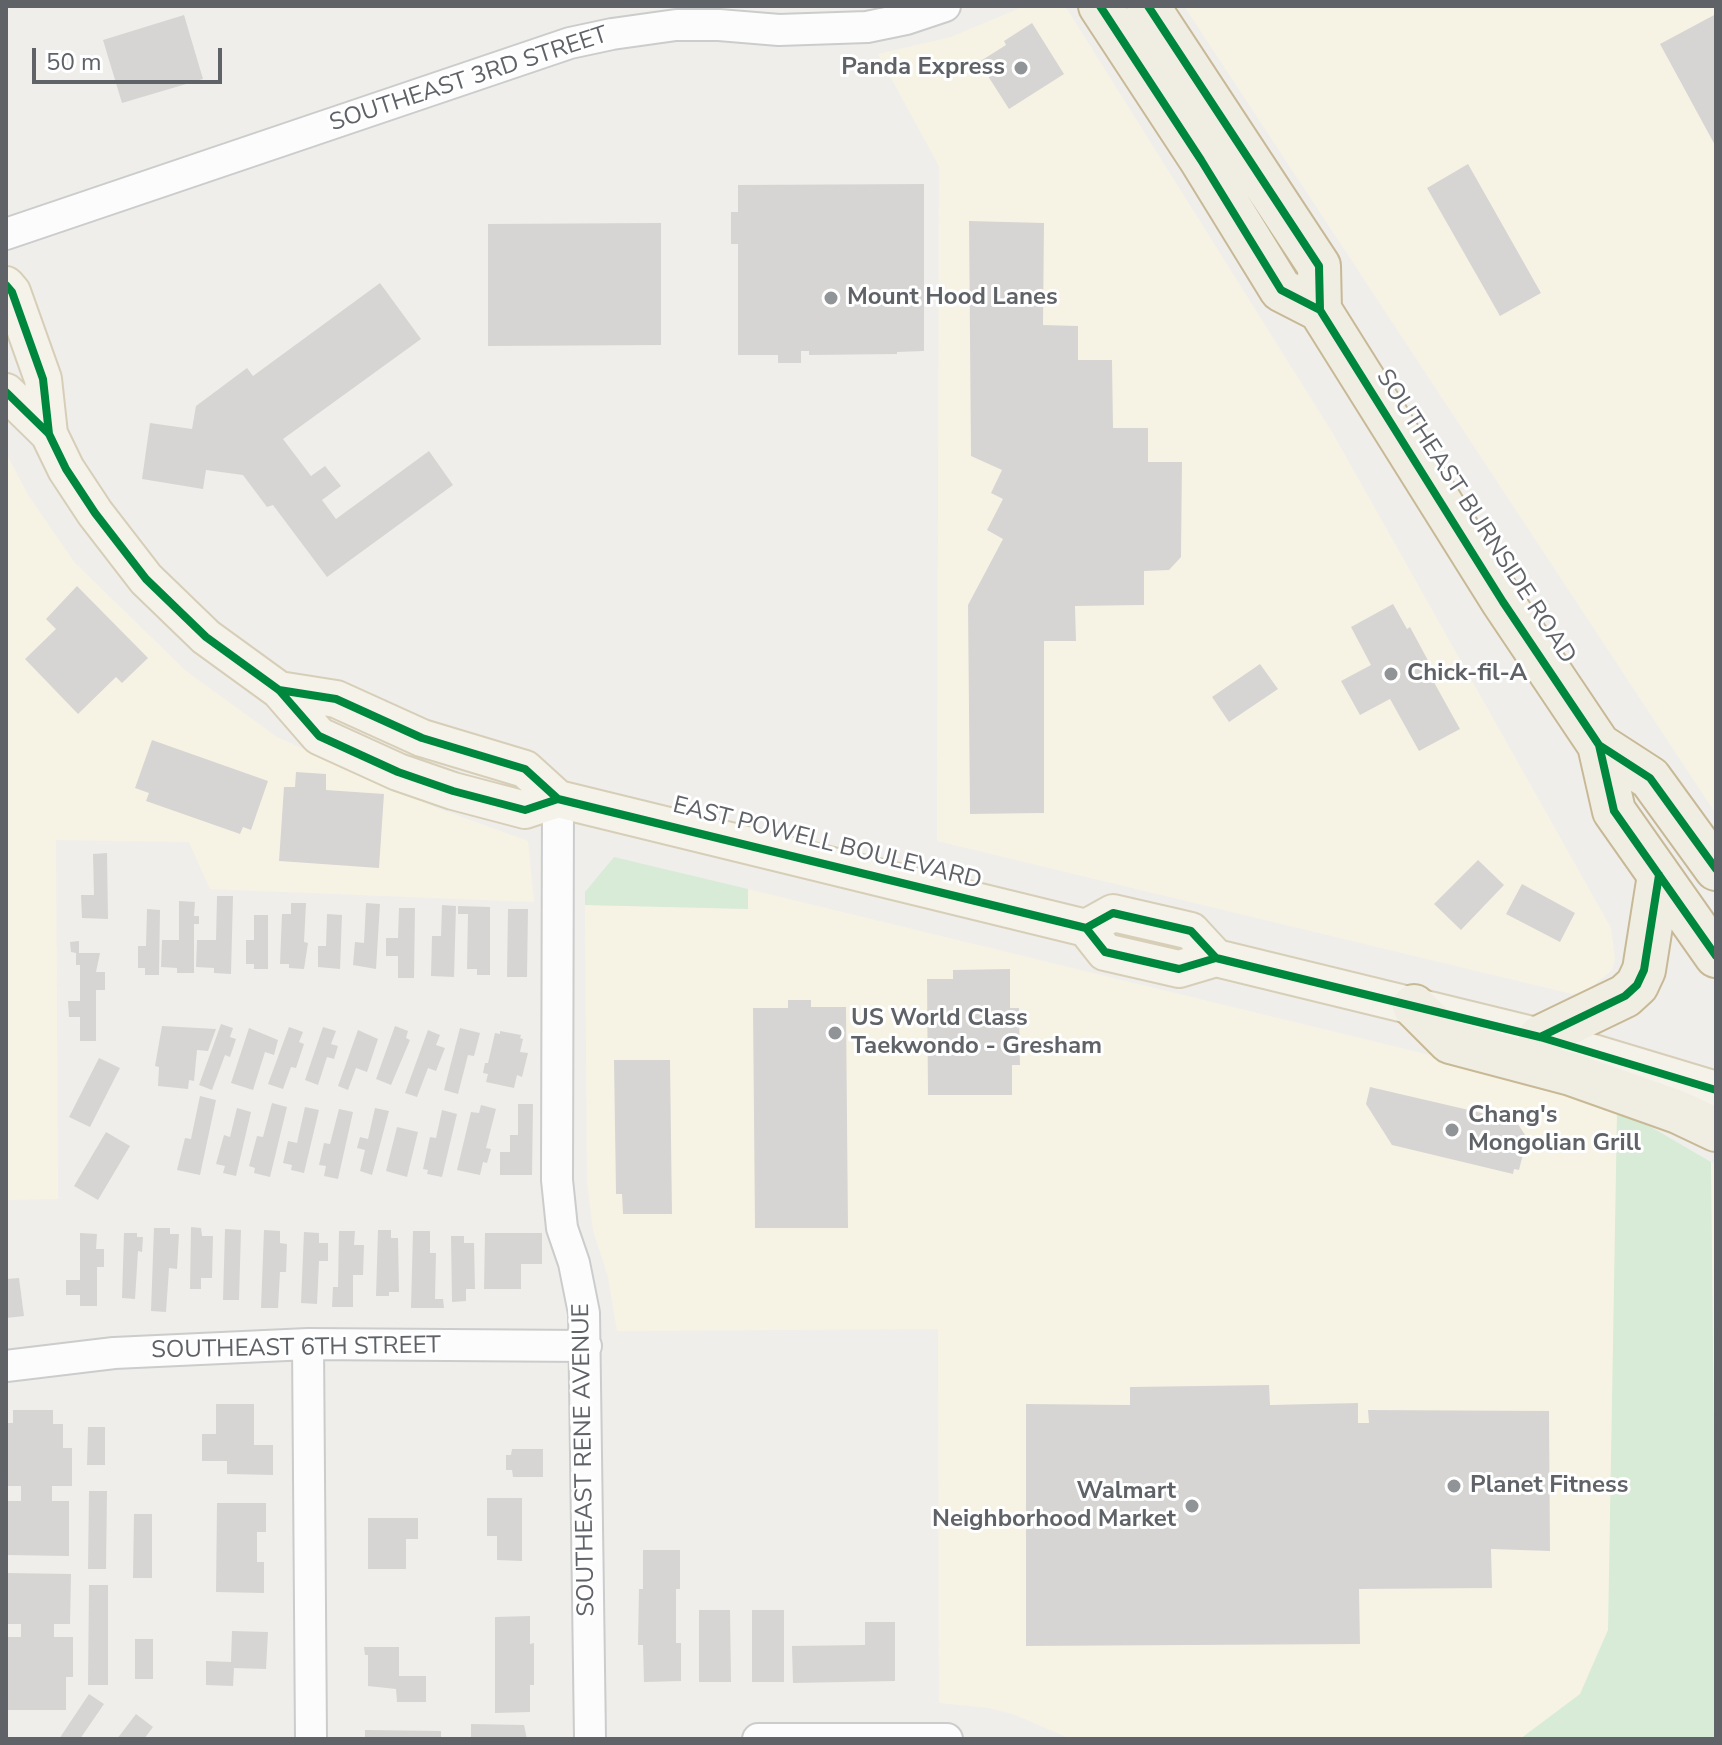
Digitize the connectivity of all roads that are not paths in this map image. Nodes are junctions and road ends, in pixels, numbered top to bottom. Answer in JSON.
{"nodes":[{"id":1,"x":945,"y":6,"type":"edge"},
{"id":2,"x":1100,"y":6,"type":"edge"},
{"id":3,"x":1148,"y":6,"type":"edge"},
{"id":4,"x":6,"y":234,"type":"edge"},
{"id":5,"x":6,"y":285,"type":"edge"},
{"id":6,"x":1320,"y":310,"type":"junction"},
{"id":7,"x":6,"y":392,"type":"edge"},
{"id":8,"x":49,"y":434,"type":"junction"},
{"id":9,"x":1599,"y":745,"type":"junction"},
{"id":10,"x":558,"y":799,"type":"junction"},
{"id":11,"x":1716,"y":869,"type":"edge"},
{"id":12,"x":1659,"y":875,"type":"junction"},
{"id":13,"x":1716,"y":956,"type":"edge"},
{"id":14,"x":1414,"y":1006,"type":"junction"},
{"id":15,"x":1540,"y":1037,"type":"junction"},
{"id":16,"x":1716,"y":1090,"type":"edge"},
{"id":17,"x":1716,"y":1130,"type":"edge"},
{"id":18,"x":308,"y":1344,"type":"junction"},
{"id":19,"x":586,"y":1346,"type":"junction"},
{"id":20,"x":6,"y":1366,"type":"edge"},
{"id":21,"x":311,"y":1739,"type":"edge"},
{"id":22,"x":590,"y":1739,"type":"edge"},
{"id":23,"x":758,"y":1739,"type":"edge"},
{"id":24,"x":947,"y":1739,"type":"edge"}],
"edges":[{"from":1,"to":4,"type":"street","name":"SOUTHEAST 3RD STREET"},
{"from":2,"to":6,"type":"highway"},
{"from":3,"to":6,"type":"highway"},
{"from":5,"to":8,"type":"main road","name":"EAST POWELL BOULEVARD"},
{"from":6,"to":9,"type":"highway","name":"SOUTHEAST BURNSIDE ROAD"},
{"from":7,"to":8,"type":"main road","name":"EAST POWELL BOULEVARD"},
{"from":8,"to":10,"type":"main road","name":"EAST POWELL BOULEVARD"},
{"from":9,"to":11,"type":"highway","name":"SOUTHEAST BURNSIDE ROAD"},
{"from":9,"to":12,"type":"highway","name":"SOUTHEAST BURNSIDE ROAD"},
{"from":10,"to":14,"type":"main road","name":"EAST POWELL BOULEVARD"},
{"from":10,"to":19,"type":"street","name":"SOUTHEAST RENE AVENUE"},
{"from":12,"to":13,"type":"highway","name":"SOUTHEAST BURNSIDE ROAD"},
{"from":12,"to":15,"type":"highway"},
{"from":14,"to":15,"type":"main road","name":"EAST POWELL BOULEVARD"},
{"from":14,"to":17,"type":"highway"},
{"from":15,"to":16,"type":"main road","name":"EAST POWELL BOULEVARD"},
{"from":18,"to":19,"type":"street","name":"SOUTHEAST 6TH STREET"},
{"from":18,"to":20,"type":"street","name":"SOUTHEAST 6TH STREET"},
{"from":18,"to":21,"type":"street"},
{"from":19,"to":22,"type":"street","name":"SOUTHEAST RENE AVENUE"},
{"from":23,"to":24,"type":"street"}]}
